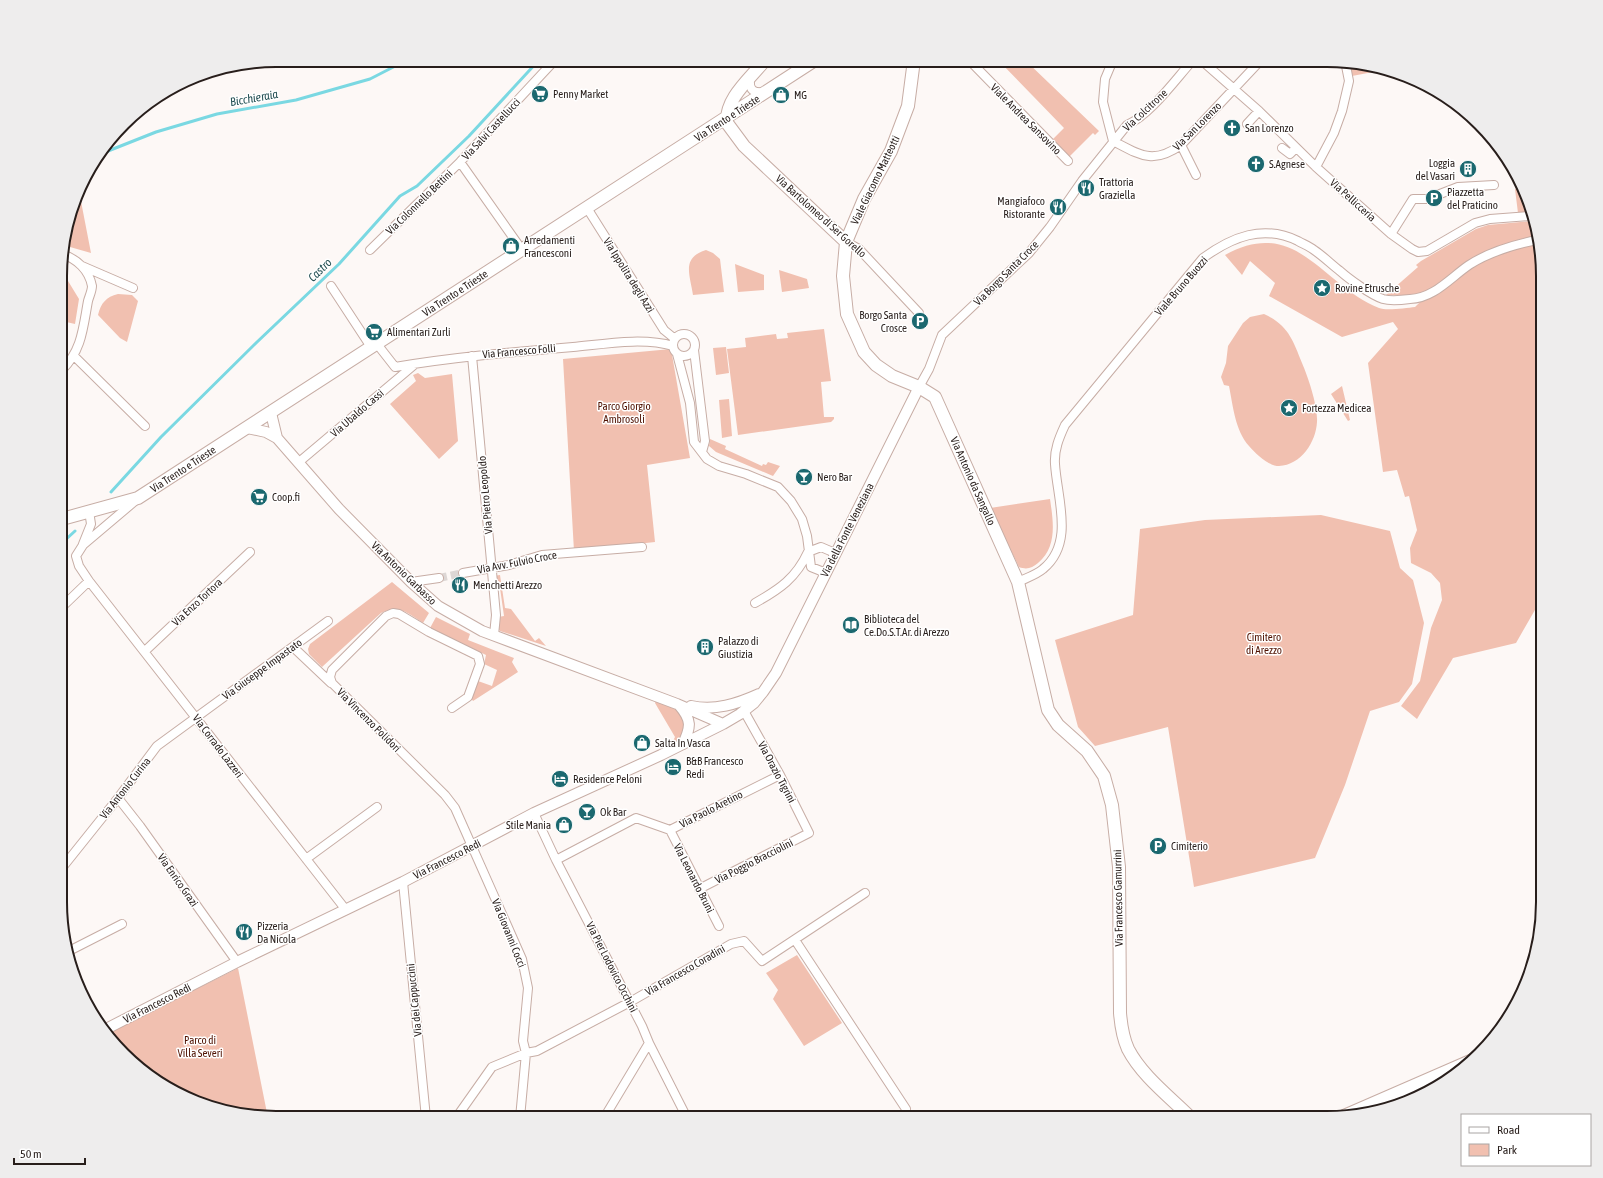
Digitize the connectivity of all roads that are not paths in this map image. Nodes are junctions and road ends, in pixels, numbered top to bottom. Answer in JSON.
{"nodes":[{"id":1,"x":548,"y":67,"type":"edge"},
{"id":2,"x":759,"y":67,"type":"edge"},
{"id":3,"x":804,"y":67,"type":"edge"},
{"id":4,"x":913,"y":67,"type":"edge"},
{"id":5,"x":976,"y":67,"type":"edge"},
{"id":6,"x":1110,"y":67,"type":"edge"},
{"id":7,"x":1187,"y":67,"type":"edge"},
{"id":8,"x":1208,"y":67,"type":"edge"},
{"id":9,"x":1254,"y":67,"type":"edge"},
{"id":10,"x":1346,"y":68,"type":"edge"},
{"id":11,"x":750,"y":79,"type":"junction"},
{"id":12,"x":1233,"y":90,"type":"junction"},
{"id":13,"x":766,"y":92,"type":"junction"},
{"id":14,"x":1259,"y":112,"type":"junction"},
{"id":15,"x":727,"y":118,"type":"junction"},
{"id":16,"x":1247,"y":124,"type":"dead end"},
{"id":17,"x":1113,"y":141,"type":"junction"},
{"id":18,"x":1181,"y":145,"type":"junction"},
{"id":19,"x":1282,"y":148,"type":"dead end"},
{"id":20,"x":1296,"y":148,"type":"junction"},
{"id":21,"x":1068,"y":161,"type":"dead end"},
{"id":22,"x":460,"y":162,"type":"junction"},
{"id":23,"x":1316,"y":167,"type":"junction"},
{"id":24,"x":1196,"y":174,"type":"dead end"},
{"id":25,"x":1494,"y":185,"type":"dead end"},
{"id":26,"x":587,"y":208,"type":"junction"},
{"id":27,"x":1527,"y":216,"type":"edge"},
{"id":28,"x":1391,"y":234,"type":"junction"},
{"id":29,"x":1533,"y":241,"type":"edge"},
{"id":30,"x":846,"y":242,"type":"junction"},
{"id":31,"x":370,"y":250,"type":"dead end"},
{"id":32,"x":522,"y":250,"type":"junction"},
{"id":33,"x":68,"y":256,"type":"edge"},
{"id":34,"x":82,"y":266,"type":"junction"},
{"id":35,"x":331,"y":286,"type":"dead end"},
{"id":36,"x":133,"y":288,"type":"dead end"},
{"id":37,"x":919,"y":312,"type":"dead end"},
{"id":38,"x":374,"y":346,"type":"junction"},
{"id":39,"x":675,"y":346,"type":"junction"},
{"id":40,"x":694,"y":350,"type":"junction"},
{"id":41,"x":74,"y":356,"type":"junction"},
{"id":42,"x":472,"y":356,"type":"junction"},
{"id":43,"x":67,"y":364,"type":"edge"},
{"id":44,"x":414,"y":364,"type":"junction"},
{"id":45,"x":919,"y":387,"type":"junction"},
{"id":46,"x":271,"y":413,"type":"junction"},
{"id":47,"x":145,"y":426,"type":"dead end"},
{"id":48,"x":247,"y":428,"type":"junction"},
{"id":49,"x":277,"y":438,"type":"junction"},
{"id":50,"x":702,"y":452,"type":"junction"},
{"id":51,"x":299,"y":462,"type":"junction"},
{"id":52,"x":138,"y":498,"type":"junction"},
{"id":53,"x":89,"y":511,"type":"junction"},
{"id":54,"x":67,"y":518,"type":"edge"},
{"id":55,"x":83,"y":545,"type":"junction"},
{"id":56,"x":642,"y":546,"type":"dead end"},
{"id":57,"x":250,"y":552,"type":"dead end"},
{"id":58,"x":808,"y":552,"type":"junction"},
{"id":59,"x":835,"y":553,"type":"junction"},
{"id":60,"x":492,"y":568,"type":"junction"},
{"id":61,"x":463,"y":573,"type":"tunnel mouth"},
{"id":62,"x":826,"y":573,"type":"junction"},
{"id":63,"x":439,"y":578,"type":"tunnel mouth"},
{"id":64,"x":89,"y":581,"type":"junction"},
{"id":65,"x":411,"y":582,"type":"junction"},
{"id":66,"x":1018,"y":582,"type":"junction"},
{"id":67,"x":67,"y":602,"type":"edge"},
{"id":68,"x":755,"y":603,"type":"dead end"},
{"id":69,"x":328,"y":621,"type":"dead end"},
{"id":70,"x":494,"y":635,"type":"junction"},
{"id":71,"x":293,"y":647,"type":"junction"},
{"id":72,"x":145,"y":651,"type":"junction"},
{"id":73,"x":776,"y":673,"type":"joint"},
{"id":74,"x":332,"y":684,"type":"junction"},
{"id":75,"x":763,"y":692,"type":"junction"},
{"id":76,"x":678,"y":704,"type":"junction"},
{"id":77,"x":452,"y":708,"type":"dead end"},
{"id":78,"x":744,"y":711,"type":"junction"},
{"id":79,"x":196,"y":718,"type":"junction"},
{"id":80,"x":723,"y":724,"type":"junction"},
{"id":81,"x":683,"y":744,"type":"junction"},
{"id":82,"x":780,"y":775,"type":"junction"},
{"id":83,"x":118,"y":798,"type":"junction"},
{"id":84,"x":377,"y":807,"type":"dead end"},
{"id":85,"x":534,"y":813,"type":"junction"},
{"id":86,"x":670,"y":830,"type":"junction"},
{"id":87,"x":808,"y":833,"type":"joint"},
{"id":88,"x":472,"y":846,"type":"junction"},
{"id":89,"x":306,"y":859,"type":"junction"},
{"id":90,"x":556,"y":860,"type":"junction"},
{"id":91,"x":67,"y":862,"type":"edge"},
{"id":92,"x":403,"y":882,"type":"junction"},
{"id":93,"x":699,"y":889,"type":"junction"},
{"id":94,"x":865,"y":893,"type":"dead end"},
{"id":95,"x":346,"y":910,"type":"junction"},
{"id":96,"x":122,"y":924,"type":"dead end"},
{"id":97,"x":719,"y":926,"type":"dead end"},
{"id":98,"x":795,"y":940,"type":"junction"},
{"id":99,"x":72,"y":949,"type":"edge"},
{"id":100,"x":237,"y":962,"type":"junction"},
{"id":101,"x":630,"y":1002,"type":"junction"},
{"id":102,"x":109,"y":1028,"type":"edge"},
{"id":103,"x":649,"y":1043,"type":"junction"},
{"id":104,"x":526,"y":1053,"type":"junction"},
{"id":105,"x":1453,"y":1068,"type":"edge"},
{"id":106,"x":1423,"y":1088,"type":"edge"},
{"id":107,"x":1379,"y":1101,"type":"junction"},
{"id":108,"x":1364,"y":1108,"type":"edge"},
{"id":109,"x":906,"y":1109,"type":"dead end"},
{"id":110,"x":425,"y":1111,"type":"edge"},
{"id":111,"x":461,"y":1111,"type":"edge"},
{"id":112,"x":521,"y":1111,"type":"edge"},
{"id":113,"x":608,"y":1111,"type":"edge"},
{"id":114,"x":683,"y":1111,"type":"edge"},
{"id":115,"x":1184,"y":1111,"type":"edge"}],
"edges":[{"from":1,"to":22,"type":"street","name":"Via Salvi Castellucci"},
{"from":2,"to":11,"type":"main road"},
{"from":3,"to":13,"type":"main road","name":"Via Trento e Trieste"},
{"from":4,"to":30,"type":"main road","name":"Viale Giacomo Matteotti"},
{"from":5,"to":21,"type":"street","name":"Viale Andrea Sansovino"},
{"from":6,"to":17,"type":"street"},
{"from":7,"to":17,"type":"street","name":"Via Colcitrone"},
{"from":8,"to":12,"type":"street","name":"Via Pellicceria"},
{"from":9,"to":12,"type":"street","name":"Via San Lorenzo"},
{"from":10,"to":23,"type":"street"},
{"from":11,"to":13,"type":"street","name":"Via Trento e Trieste"},
{"from":11,"to":15,"type":"main road"},
{"from":12,"to":14,"type":"street","name":"Via Pellicceria"},
{"from":12,"to":18,"type":"street","name":"Via San Lorenzo"},
{"from":13,"to":15,"type":"main road","name":"Via Trento e Trieste"},
{"from":14,"to":16,"type":"street"},
{"from":14,"to":20,"type":"street","name":"Via Pellicceria"},
{"from":15,"to":26,"type":"main road","name":"Via Trento e Trieste"},
{"from":15,"to":30,"type":"main road","name":"Via Bartolomeo di Ser Gorello"},
{"from":17,"to":18,"type":"street","name":"Via San Lorenzo"},
{"from":17,"to":45,"type":"street","name":"Via Borgo Santa Croce"},
{"from":18,"to":24,"type":"street"},
{"from":19,"to":20,"type":"street"},
{"from":20,"to":23,"type":"street","name":"Via Pellicceria"},
{"from":22,"to":31,"type":"street","name":"Via Colonnello Bettini"},
{"from":22,"to":32,"type":"street","name":"Via Colonnello Bettini"},
{"from":23,"to":28,"type":"street","name":"Via Pellicceria"},
{"from":25,"to":28,"type":"street"},
{"from":26,"to":32,"type":"main road","name":"Via Trento e Trieste"},
{"from":26,"to":39,"type":"street","name":"Via Ippolita degli Azzi"},
{"from":27,"to":28,"type":"street","name":"Via Pellicceria"},
{"from":29,"to":66,"type":"street","name":"Viale Bruno Buozzi"},
{"from":30,"to":37,"type":"street","name":"Via Bartolomeo di Ser Gorello"},
{"from":30,"to":45,"type":"main road","name":"Viale Giacomo Matteotti"},
{"from":32,"to":38,"type":"main road","name":"Via Trento e Trieste"},
{"from":33,"to":34,"type":"street"},
{"from":34,"to":36,"type":"street"},
{"from":34,"to":41,"type":"street"},
{"from":35,"to":38,"type":"street"},
{"from":38,"to":44,"type":"street","name":"Via Francesco Folli"},
{"from":38,"to":46,"type":"main road","name":"Via Trento e Trieste"},
{"from":39,"to":40,"type":"street"},
{"from":39,"to":40,"type":"street"},
{"from":39,"to":42,"type":"street","name":"Via Francesco Folli"},
{"from":39,"to":50,"type":"street"},
{"from":40,"to":50,"type":"street"},
{"from":41,"to":43,"type":"street"},
{"from":41,"to":47,"type":"street"},
{"from":42,"to":44,"type":"street","name":"Via Francesco Folli"},
{"from":42,"to":60,"type":"street","name":"Via Pietro Leopoldo"},
{"from":44,"to":51,"type":"street","name":"Via Ubaldo Cassi"},
{"from":45,"to":59,"type":"street","name":"Via della Fonte Veneziana"},
{"from":45,"to":66,"type":"main road","name":"Via Antonio da Sangallo"},
{"from":46,"to":48,"type":"main road","name":"Via Trento e Trieste"},
{"from":46,"to":49,"type":"street","name":"Via Antonio Garbasso"},
{"from":48,"to":49,"type":"street","name":"Via Antonio Garbasso"},
{"from":48,"to":52,"type":"main road","name":"Via Trento e Trieste"},
{"from":49,"to":51,"type":"street","name":"Via Antonio Garbasso"},
{"from":50,"to":58,"type":"street"},
{"from":51,"to":65,"type":"street","name":"Via Antonio Garbasso"},
{"from":52,"to":53,"type":"main road"},
{"from":52,"to":55,"type":"street","name":"Via Trento e Trieste"},
{"from":53,"to":54,"type":"main road"},
{"from":53,"to":55,"type":"street"},
{"from":55,"to":64,"type":"street"},
{"from":56,"to":60,"type":"street","name":"Via Avv. Fulvio Croce"},
{"from":57,"to":72,"type":"street","name":"Via Enzo Tortora"},
{"from":58,"to":59,"type":"street"},
{"from":58,"to":62,"type":"street"},
{"from":58,"to":68,"type":"street"},
{"from":59,"to":62,"type":"street","name":"Via della Fonte Veneziana"},
{"from":60,"to":61,"type":"street","name":"Via Avv. Fulvio Croce"},
{"from":60,"to":70,"type":"street","name":"Via Pietro Leopoldo"},
{"from":62,"to":73,"type":"street","name":"Via della Fonte Veneziana"},
{"from":63,"to":65,"type":"street"},
{"from":64,"to":67,"type":"street"},
{"from":64,"to":72,"type":"street","name":"Via Corrado Lazzeri"},
{"from":65,"to":70,"type":"street","name":"Via Antonio Garbasso"},
{"from":66,"to":115,"type":"main road","name":"Via Francesco Gamurrini"},
{"from":69,"to":71,"type":"street","name":"Via Giuseppe Impastato"},
{"from":70,"to":76,"type":"street","name":"Via Antonio Garbasso"},
{"from":71,"to":74,"type":"street"},
{"from":71,"to":79,"type":"street","name":"Via Giuseppe Impastato"},
{"from":72,"to":79,"type":"street","name":"Via Corrado Lazzeri"},
{"from":73,"to":75,"type":"street","name":"Via Francesco Redi"},
{"from":74,"to":77,"type":"street","name":"Via Vincenzo Polidori"},
{"from":74,"to":88,"type":"street","name":"Via Vincenzo Polidori"},
{"from":75,"to":76,"type":"street","name":"Via Antonio Garbasso"},
{"from":75,"to":78,"type":"street","name":"Via Francesco Redi"},
{"from":76,"to":80,"type":"street","name":"Via Antonio Garbasso"},
{"from":76,"to":81,"type":"street"},
{"from":78,"to":80,"type":"street","name":"Via Francesco Redi"},
{"from":78,"to":82,"type":"street","name":"Via Orazio Tigrini"},
{"from":79,"to":83,"type":"street","name":"Via Antonio Curina"},
{"from":79,"to":89,"type":"street","name":"Via Corrado Lazzeri"},
{"from":80,"to":81,"type":"street","name":"Via Francesco Redi"},
{"from":81,"to":85,"type":"street","name":"Via Francesco Redi"},
{"from":82,"to":86,"type":"street","name":"Via Paolo Aretino"},
{"from":82,"to":87,"type":"street","name":"Via Orazio Tigrini"},
{"from":83,"to":91,"type":"street","name":"Via Antonio Curina"},
{"from":83,"to":100,"type":"street","name":"Via Enrico Grazi"},
{"from":84,"to":89,"type":"street"},
{"from":85,"to":88,"type":"street","name":"Via Francesco Redi"},
{"from":85,"to":90,"type":"street","name":"Via Pier Lodovico Occhini"},
{"from":86,"to":90,"type":"street","name":"Via Paolo Aretino"},
{"from":86,"to":93,"type":"street","name":"Via Leonardo Bruni"},
{"from":87,"to":93,"type":"street","name":"Via Poggio Bracciolini"},
{"from":88,"to":92,"type":"street","name":"Via Francesco Redi"},
{"from":88,"to":104,"type":"street","name":"Via Giovanni Cocci"},
{"from":89,"to":95,"type":"street","name":"Via Corrado Lazzeri"},
{"from":90,"to":101,"type":"street","name":"Via Pier Lodovico Occhini"},
{"from":92,"to":95,"type":"street","name":"Via Francesco Redi"},
{"from":92,"to":110,"type":"street","name":"Via dei Cappuccini"},
{"from":93,"to":97,"type":"street","name":"Via Leonardo Bruni"},
{"from":94,"to":98,"type":"street","name":"Via Francesco Coradini"},
{"from":95,"to":100,"type":"street","name":"Via Francesco Redi"},
{"from":96,"to":99,"type":"street"},
{"from":98,"to":101,"type":"street","name":"Via Francesco Coradini"},
{"from":98,"to":109,"type":"street"},
{"from":100,"to":102,"type":"street","name":"Via Francesco Redi"},
{"from":101,"to":103,"type":"street","name":"Via Pier Lodovico Occhini"},
{"from":101,"to":104,"type":"street","name":"Via Francesco Coradini"},
{"from":103,"to":113,"type":"street"},
{"from":103,"to":114,"type":"street","name":"Via Pier Lodovico Occhini"},
{"from":104,"to":111,"type":"street"},
{"from":104,"to":112,"type":"street","name":"Via Giovanni Cocci"},
{"from":105,"to":107,"type":"main road"},
{"from":106,"to":107,"type":"main road"},
{"from":107,"to":108,"type":"main road"}]}
